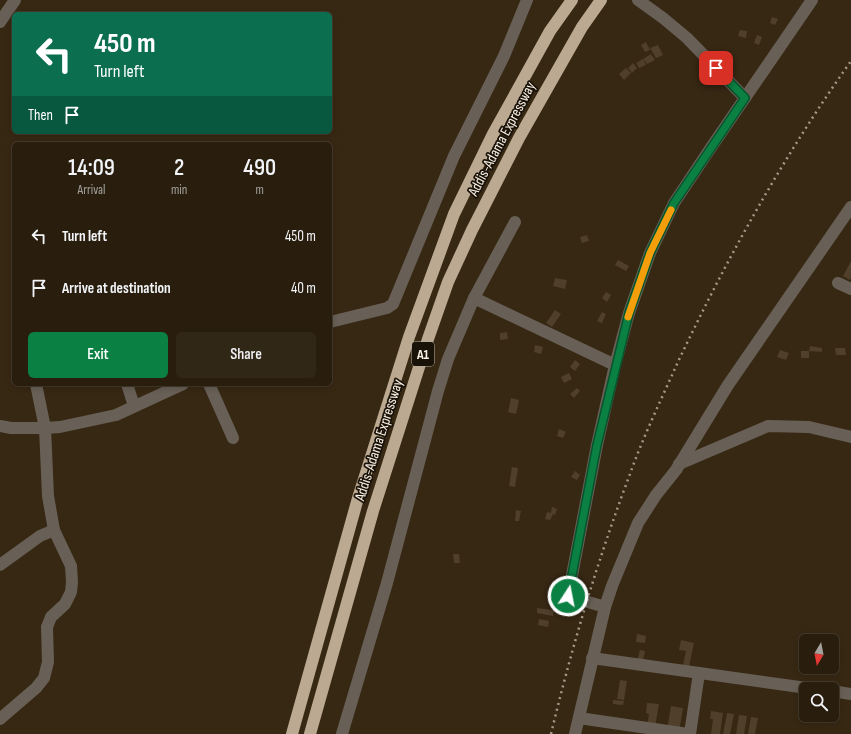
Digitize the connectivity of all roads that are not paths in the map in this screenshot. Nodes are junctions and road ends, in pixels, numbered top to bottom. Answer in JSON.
{"nodes":[{"id":1,"x":15,"y":0,"type":"edge"},
{"id":2,"x":527,"y":0,"type":"edge"},
{"id":3,"x":572,"y":0,"type":"edge"},
{"id":4,"x":601,"y":0,"type":"edge"},
{"id":5,"x":638,"y":0,"type":"edge"},
{"id":6,"x":812,"y":0,"type":"edge"},
{"id":7,"x":0,"y":22,"type":"edge"},
{"id":8,"x":745,"y":98,"type":"junction"},
{"id":9,"x":851,"y":207,"type":"edge"},
{"id":10,"x":515,"y":222,"type":"dead end"},
{"id":11,"x":838,"y":283,"type":"dead end"},
{"id":12,"x":851,"y":289,"type":"edge"},
{"id":13,"x":474,"y":298,"type":"junction"},
{"id":14,"x":332,"y":322,"type":"edge"},
{"id":15,"x":615,"y":365,"type":"junction"},
{"id":16,"x":36,"y":386,"type":"edge"},
{"id":17,"x":128,"y":386,"type":"edge"},
{"id":18,"x":179,"y":386,"type":"edge"},
{"id":19,"x":210,"y":386,"type":"edge"},
{"id":20,"x":134,"y":406,"type":"junction"},
{"id":21,"x":0,"y":426,"type":"edge"},
{"id":22,"x":45,"y":428,"type":"junction"},
{"id":23,"x":233,"y":438,"type":"dead end"},
{"id":24,"x":851,"y":438,"type":"edge"},
{"id":25,"x":680,"y":464,"type":"junction"},
{"id":26,"x":54,"y":530,"type":"junction"},
{"id":27,"x":0,"y":565,"type":"edge"},
{"id":28,"x":605,"y":607,"type":"junction"},
{"id":29,"x":592,"y":658,"type":"junction"},
{"id":30,"x":699,"y":673,"type":"junction"},
{"id":31,"x":799,"y":687,"type":"edge"},
{"id":32,"x":839,"y":693,"type":"edge"},
{"id":33,"x":851,"y":694,"type":"edge"},
{"id":34,"x":579,"y":718,"type":"junction"},
{"id":35,"x":0,"y":719,"type":"edge"},
{"id":36,"x":292,"y":734,"type":"edge"},
{"id":37,"x":310,"y":734,"type":"edge"},
{"id":38,"x":342,"y":734,"type":"edge"},
{"id":39,"x":575,"y":734,"type":"edge"},
{"id":40,"x":689,"y":734,"type":"edge"}],
"edges":[{"from":1,"to":7,"type":"street"},
{"from":2,"to":14,"type":"street"},
{"from":3,"to":36,"type":"highway","name":"Addis-Adama Expressway","number":"A1"},
{"from":4,"to":37,"type":"highway","name":"Addis-Adama Expressway","number":"A1"},
{"from":5,"to":8,"type":"street"},
{"from":6,"to":8,"type":"street"},
{"from":8,"to":15,"type":"street"},
{"from":9,"to":25,"type":"street"},
{"from":10,"to":13,"type":"street"},
{"from":11,"to":12,"type":"street"},
{"from":13,"to":15,"type":"street"},
{"from":13,"to":38,"type":"street"},
{"from":15,"to":28,"type":"street"},
{"from":16,"to":22,"type":"street"},
{"from":17,"to":20,"type":"street"},
{"from":18,"to":20,"type":"street"},
{"from":19,"to":23,"type":"street"},
{"from":20,"to":22,"type":"street"},
{"from":21,"to":22,"type":"street"},
{"from":22,"to":26,"type":"street"},
{"from":24,"to":25,"type":"street"},
{"from":25,"to":28,"type":"street"},
{"from":26,"to":27,"type":"street"},
{"from":26,"to":35,"type":"street"},
{"from":28,"to":29,"type":"street"},
{"from":29,"to":30,"type":"street"},
{"from":29,"to":34,"type":"street"},
{"from":30,"to":31,"type":"street"},
{"from":30,"to":40,"type":"street"},
{"from":32,"to":33,"type":"street"},
{"from":34,"to":39,"type":"street"},
{"from":34,"to":40,"type":"street"}]}
